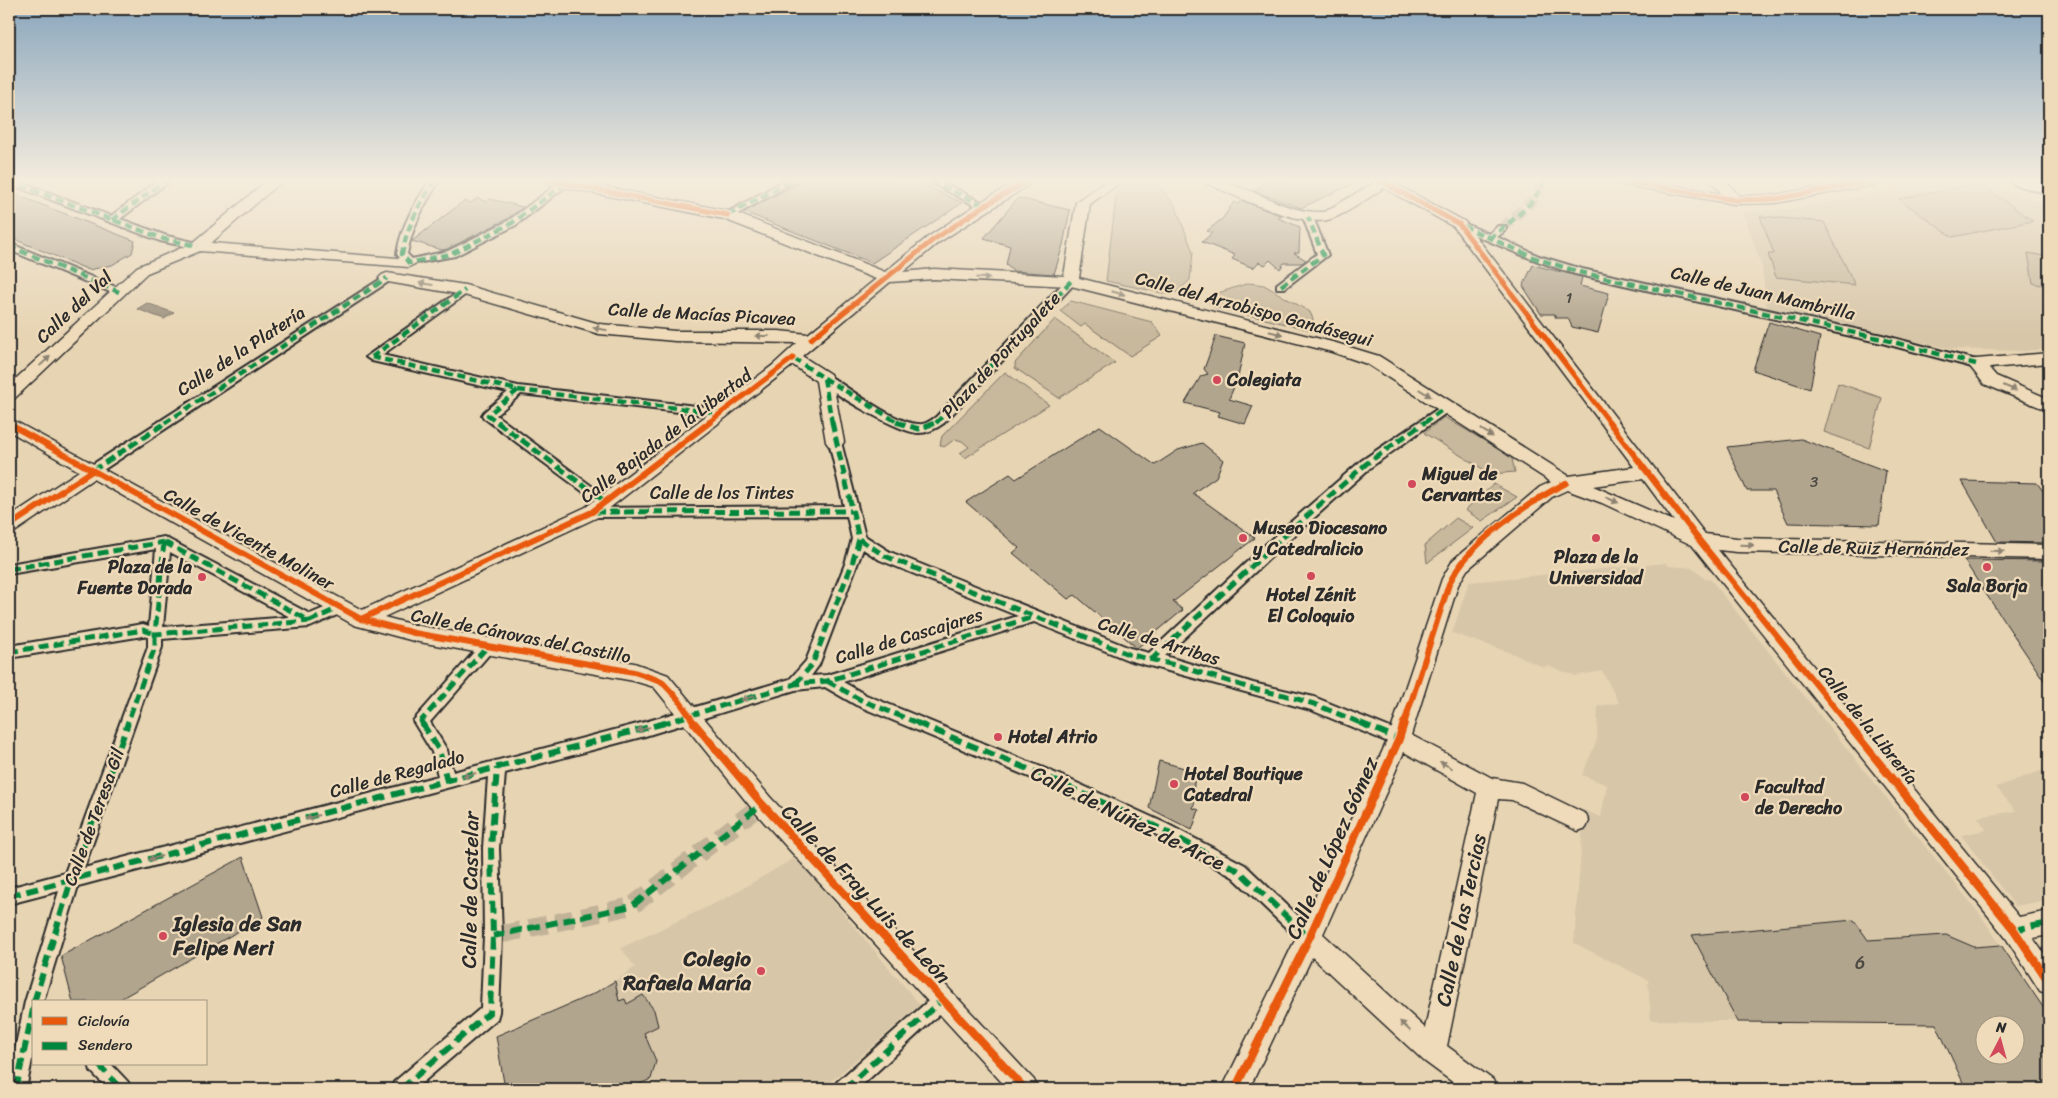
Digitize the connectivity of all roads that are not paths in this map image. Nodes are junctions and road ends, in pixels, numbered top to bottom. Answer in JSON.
{"nodes":[{"id":1,"x":143,"y":231,"type":"edge"},
{"id":2,"x":215,"y":231,"type":"edge"},
{"id":3,"x":408,"y":231,"type":"edge"},
{"id":4,"x":497,"y":231,"type":"edge"},
{"id":5,"x":769,"y":231,"type":"edge"},
{"id":6,"x":946,"y":231,"type":"edge"},
{"id":7,"x":1079,"y":231,"type":"edge"},
{"id":8,"x":1314,"y":231,"type":"edge"},
{"id":9,"x":1464,"y":231,"type":"edge"},
{"id":10,"x":1473,"y":231,"type":"edge"},
{"id":11,"x":1498,"y":231,"type":"tunnel mouth"},
{"id":12,"x":1489,"y":239,"type":"junction"},
{"id":13,"x":933,"y":240,"type":"junction"},
{"id":14,"x":9,"y":246,"type":"edge"},
{"id":15,"x":198,"y":246,"type":"junction"},
{"id":16,"x":409,"y":263,"type":"junction"},
{"id":17,"x":934,"y":274,"type":"junction"},
{"id":18,"x":387,"y":278,"type":"junction"},
{"id":19,"x":887,"y":278,"type":"junction"},
{"id":20,"x":1071,"y":281,"type":"junction"},
{"id":21,"x":1281,"y":286,"type":"dead end"},
{"id":22,"x":465,"y":290,"type":"junction"},
{"id":23,"x":119,"y":292,"type":"junction"},
{"id":24,"x":811,"y":339,"type":"junction"},
{"id":25,"x":793,"y":358,"type":"junction"},
{"id":26,"x":2049,"y":358,"type":"edge"},
{"id":27,"x":1976,"y":364,"type":"junction"},
{"id":28,"x":824,"y":378,"type":"junction"},
{"id":29,"x":518,"y":390,"type":"junction"},
{"id":30,"x":9,"y":394,"type":"edge"},
{"id":31,"x":2049,"y":405,"type":"edge"},
{"id":32,"x":1444,"y":408,"type":"junction"},
{"id":33,"x":723,"y":413,"type":"junction"},
{"id":34,"x":9,"y":424,"type":"edge"},
{"id":35,"x":1611,"y":425,"type":"joint"},
{"id":36,"x":836,"y":442,"type":"joint"},
{"id":37,"x":92,"y":471,"type":"junction"},
{"id":38,"x":1647,"y":472,"type":"junction"},
{"id":39,"x":1566,"y":484,"type":"junction"},
{"id":40,"x":599,"y":507,"type":"junction"},
{"id":41,"x":1674,"y":508,"type":"junction"},
{"id":42,"x":851,"y":510,"type":"junction"},
{"id":43,"x":1642,"y":514,"type":"junction"},
{"id":44,"x":9,"y":526,"type":"edge"},
{"id":45,"x":858,"y":539,"type":"junction"},
{"id":46,"x":1699,"y":540,"type":"junction"},
{"id":47,"x":164,"y":542,"type":"junction"},
{"id":48,"x":2049,"y":552,"type":"edge"},
{"id":49,"x":9,"y":568,"type":"edge"},
{"id":50,"x":341,"y":606,"type":"junction"},
{"id":51,"x":361,"y":618,"type":"junction"},
{"id":52,"x":1033,"y":618,"type":"junction"},
{"id":53,"x":310,"y":621,"type":"junction"},
{"id":54,"x":154,"y":634,"type":"junction"},
{"id":55,"x":488,"y":647,"type":"junction"},
{"id":56,"x":9,"y":652,"type":"edge"},
{"id":57,"x":1151,"y":660,"type":"junction"},
{"id":58,"x":827,"y":681,"type":"junction"},
{"id":59,"x":794,"y":684,"type":"junction"},
{"id":60,"x":690,"y":715,"type":"junction"},
{"id":61,"x":1399,"y":739,"type":"junction"},
{"id":62,"x":497,"y":768,"type":"junction"},
{"id":63,"x":447,"y":781,"type":"junction"},
{"id":64,"x":1488,"y":788,"type":"junction"},
{"id":65,"x":1578,"y":821,"type":"dead end"},
{"id":66,"x":71,"y":880,"type":"junction"},
{"id":67,"x":9,"y":896,"type":"edge"},
{"id":68,"x":2049,"y":923,"type":"edge"},
{"id":69,"x":2014,"y":930,"type":"junction"},
{"id":70,"x":1309,"y":938,"type":"junction"},
{"id":71,"x":2049,"y":982,"type":"edge"},
{"id":72,"x":37,"y":1000,"type":"edge"},
{"id":73,"x":942,"y":1000,"type":"junction"},
{"id":74,"x":32,"y":1022,"type":"edge"},
{"id":75,"x":1433,"y":1052,"type":"junction"},
{"id":76,"x":100,"y":1066,"type":"edge"},
{"id":77,"x":16,"y":1089,"type":"edge"},
{"id":78,"x":121,"y":1089,"type":"edge"},
{"id":79,"x":401,"y":1089,"type":"edge"},
{"id":80,"x":844,"y":1089,"type":"edge"},
{"id":81,"x":1025,"y":1089,"type":"edge"},
{"id":82,"x":1235,"y":1089,"type":"edge"},
{"id":83,"x":1484,"y":1089,"type":"edge"}],
"edges":[{"from":1,"to":15,"type":"street"},
{"from":2,"to":15,"type":"street"},
{"from":3,"to":16,"type":"street"},
{"from":4,"to":16,"type":"street"},
{"from":5,"to":19,"type":"street"},
{"from":6,"to":13,"type":"street","name":"Calle Bajada de la Libertad"},
{"from":7,"to":20,"type":"street"},
{"from":8,"to":21,"type":"street"},
{"from":9,"to":35,"type":"street"},
{"from":10,"to":12,"type":"street","name":"Calle de Juan Mambrilla"},
{"from":11,"to":12,"type":"street"},
{"from":12,"to":27,"type":"street","name":"Calle de Juan Mambrilla"},
{"from":13,"to":17,"type":"street"},
{"from":13,"to":19,"type":"street","name":"Calle Bajada de la Libertad"},
{"from":14,"to":23,"type":"street"},
{"from":15,"to":16,"type":"street"},
{"from":15,"to":23,"type":"street","name":"Calle del Val"},
{"from":16,"to":18,"type":"street","name":"Calle de la Platería"},
{"from":17,"to":19,"type":"street","name":"Calle del Arzobispo Gandásegui"},
{"from":17,"to":20,"type":"street","name":"Calle del Arzobispo Gandásegui","one_way":true},
{"from":22,"to":18,"type":"street","name":"Calle de Macías Picavea","one_way":true},
{"from":18,"to":37,"type":"street","name":"Calle de la Platería"},
{"from":19,"to":24,"type":"street","name":"Calle Bajada de la Libertad"},
{"from":20,"to":28,"type":"street","name":"Plaza de Portugalete"},
{"from":20,"to":32,"type":"street","name":"Calle del Arzobispo Gandásegui","one_way":true},
{"from":24,"to":22,"type":"street","name":"Calle de Macías Picavea","one_way":true},
{"from":22,"to":29,"type":"street"},
{"from":30,"to":23,"type":"street","name":"Calle del Val","one_way":true},
{"from":24,"to":25,"type":"street","name":"Calle Bajada de la Libertad"},
{"from":25,"to":28,"type":"street"},
{"from":25,"to":33,"type":"street","name":"Calle Bajada de la Libertad"},
{"from":26,"to":27,"type":"street"},
{"from":27,"to":31,"type":"street","one_way":true},
{"from":28,"to":36,"type":"street"},
{"from":29,"to":33,"type":"street"},
{"from":29,"to":40,"type":"street"},
{"from":32,"to":39,"type":"street","one_way":true},
{"from":32,"to":57,"type":"street"},
{"from":33,"to":40,"type":"street","name":"Calle Bajada de la Libertad"},
{"from":34,"to":37,"type":"street","name":"Calle de Vicente Moliner"},
{"from":35,"to":38,"type":"street"},
{"from":36,"to":42,"type":"street"},
{"from":37,"to":44,"type":"street"},
{"from":37,"to":50,"type":"street","name":"Calle de Vicente Moliner"},
{"from":38,"to":39,"type":"street"},
{"from":38,"to":41,"type":"street"},
{"from":39,"to":43,"type":"street","one_way":true},
{"from":39,"to":61,"type":"street","name":"Calle de López Gómez"},
{"from":40,"to":42,"type":"street","name":"Calle de los Tintes"},
{"from":40,"to":51,"type":"street","name":"Calle Bajada de la Libertad"},
{"from":41,"to":43,"type":"street"},
{"from":41,"to":46,"type":"street"},
{"from":42,"to":45,"type":"street"},
{"from":43,"to":46,"type":"street"},
{"from":45,"to":52,"type":"street","name":"Calle de Arribas"},
{"from":45,"to":59,"type":"street"},
{"from":46,"to":48,"type":"street","name":"Calle de Ruiz Hernández","one_way":true},
{"from":46,"to":69,"type":"street","name":"Calle de la Librería"},
{"from":47,"to":49,"type":"street"},
{"from":47,"to":53,"type":"street"},
{"from":47,"to":54,"type":"street"},
{"from":50,"to":51,"type":"street","name":"Calle de Vicente Moliner"},
{"from":50,"to":53,"type":"street"},
{"from":51,"to":55,"type":"street","name":"Calle de Cánovas del Castillo"},
{"from":52,"to":57,"type":"street","name":"Calle de Arribas"},
{"from":52,"to":58,"type":"street","name":"Calle de Cascajares"},
{"from":53,"to":54,"type":"street"},
{"from":54,"to":56,"type":"street"},
{"from":54,"to":66,"type":"street","name":"Calle de Teresa Gil"},
{"from":55,"to":60,"type":"street","name":"Calle de Cánovas del Castillo"},
{"from":55,"to":63,"type":"street"},
{"from":57,"to":61,"type":"street","name":"Calle de Arribas"},
{"from":58,"to":59,"type":"street","name":"Calle de Cascajares"},
{"from":58,"to":70,"type":"street","name":"Calle de Núñez de Arce"},
{"from":59,"to":60,"type":"street","name":"Calle de Regalado","one_way":true},
{"from":60,"to":62,"type":"street","name":"Calle de Regalado","one_way":true},
{"from":60,"to":73,"type":"street","name":"Calle de Fray Luis de León"},
{"from":64,"to":61,"type":"street","one_way":true},
{"from":61,"to":70,"type":"street","name":"Calle de López Gómez"},
{"from":62,"to":63,"type":"street","name":"Calle de Regalado","one_way":true},
{"from":62,"to":79,"type":"street","name":"Calle de Castelar"},
{"from":63,"to":66,"type":"street","name":"Calle de Regalado","one_way":true},
{"from":64,"to":65,"type":"street"},
{"from":64,"to":75,"type":"street","name":"Calle de las Tercias"},
{"from":66,"to":67,"type":"street","name":"Calle de Regalado"},
{"from":66,"to":72,"type":"street","name":"Calle de Teresa Gil"},
{"from":68,"to":69,"type":"street"},
{"from":69,"to":71,"type":"street","name":"Calle de la Librería"},
{"from":75,"to":70,"type":"street","name":"Calle de Núñez de Arce","one_way":true},
{"from":70,"to":82,"type":"street","name":"Calle de López Gómez"},
{"from":73,"to":80,"type":"street"},
{"from":73,"to":81,"type":"street","name":"Calle de Fray Luis de León"},
{"from":74,"to":77,"type":"street","name":"Calle de Teresa Gil"},
{"from":75,"to":83,"type":"street","name":"Calle de Núñez de Arce"},
{"from":76,"to":78,"type":"street"}]}
